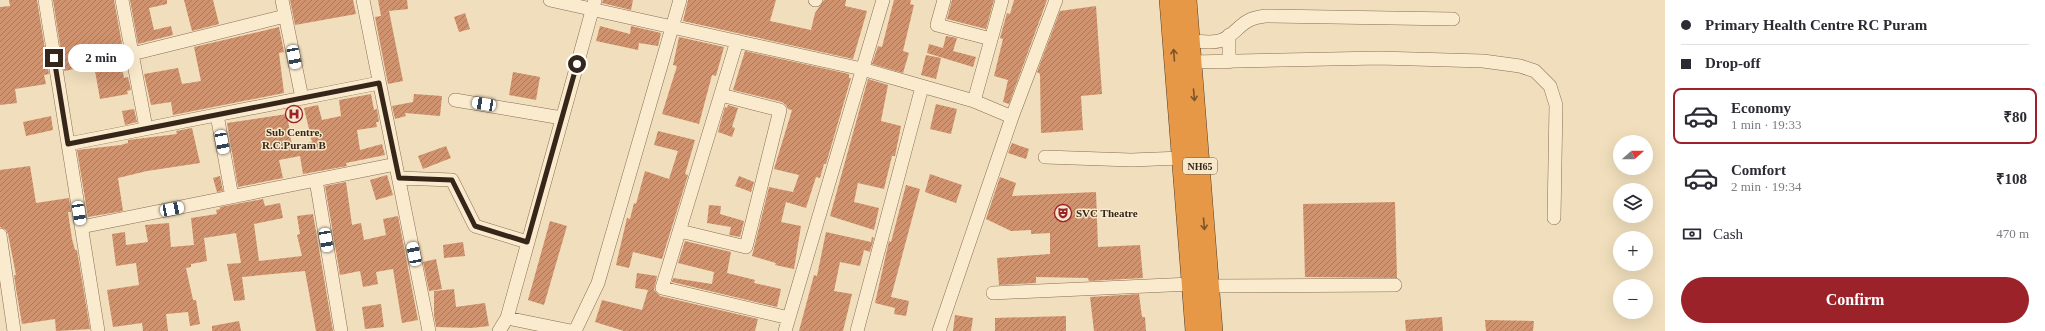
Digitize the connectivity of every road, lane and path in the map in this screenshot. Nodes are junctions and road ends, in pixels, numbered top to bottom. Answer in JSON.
{"nodes":[{"id":1,"x":44,"y":0,"type":"edge"},
{"id":2,"x":122,"y":0,"type":"edge"},
{"id":3,"x":282,"y":0,"type":"edge"},
{"id":4,"x":363,"y":0,"type":"edge"},
{"id":5,"x":550,"y":0,"type":"edge"},
{"id":6,"x":680,"y":0,"type":"edge"},
{"id":7,"x":883,"y":0,"type":"edge"},
{"id":8,"x":944,"y":0,"type":"edge"},
{"id":9,"x":1002,"y":0,"type":"edge"},
{"id":10,"x":1056,"y":0,"type":"edge"},
{"id":11,"x":1169,"y":0,"type":"edge"},
{"id":12,"x":1187,"y":0,"type":"edge"},
{"id":13,"x":593,"y":5,"type":"edge"},
{"id":14,"x":285,"y":16,"type":"junction"},
{"id":15,"x":1453,"y":19,"type":"dead end"},
{"id":16,"x":674,"y":26,"type":"junction"},
{"id":17,"x":1229,"y":36,"type":"junction"},
{"id":18,"x":991,"y":39,"type":"junction"},
{"id":19,"x":737,"y":41,"type":"junction"},
{"id":20,"x":1190,"y":41,"type":"junction"},
{"id":21,"x":132,"y":54,"type":"junction"},
{"id":22,"x":1192,"y":62,"type":"junction"},
{"id":23,"x":1229,"y":62,"type":"junction"},
{"id":24,"x":862,"y":70,"type":"junction"},
{"id":25,"x":379,"y":83,"type":"junction"},
{"id":26,"x":922,"y":87,"type":"junction"},
{"id":27,"x":721,"y":95,"type":"junction"},
{"id":28,"x":302,"y":98,"type":"junction"},
{"id":29,"x":455,"y":100,"type":"dead end"},
{"id":30,"x":974,"y":101,"type":"junction"},
{"id":31,"x":217,"y":114,"type":"junction"},
{"id":32,"x":1012,"y":117,"type":"junction"},
{"id":33,"x":562,"y":118,"type":"junction"},
{"id":34,"x":1188,"y":124,"type":"junction"},
{"id":35,"x":146,"y":128,"type":"junction"},
{"id":36,"x":68,"y":144,"type":"junction"},
{"id":37,"x":1045,"y":157,"type":"dead end"},
{"id":38,"x":1182,"y":158,"type":"junction"},
{"id":39,"x":396,"y":164,"type":"junction"},
{"id":40,"x":399,"y":178,"type":"junction"},
{"id":41,"x":316,"y":180,"type":"junction"},
{"id":42,"x":232,"y":197,"type":"junction"},
{"id":43,"x":1554,"y":218,"type":"dead end"},
{"id":44,"x":81,"y":227,"type":"junction"},
{"id":45,"x":680,"y":231,"type":"junction"},
{"id":46,"x":0,"y":235,"type":"edge"},
{"id":47,"x":527,"y":242,"type":"junction"},
{"id":48,"x":2,"y":255,"type":"edge"},
{"id":49,"x":1200,"y":285,"type":"junction"},
{"id":50,"x":1395,"y":285,"type":"dead end"},
{"id":51,"x":993,"y":293,"type":"dead end"},
{"id":52,"x":507,"y":318,"type":"junction"},
{"id":53,"x":789,"y":318,"type":"junction"},
{"id":54,"x":14,"y":331,"type":"edge"},
{"id":55,"x":98,"y":331,"type":"edge"},
{"id":56,"x":341,"y":331,"type":"edge"},
{"id":57,"x":429,"y":331,"type":"edge"},
{"id":58,"x":499,"y":331,"type":"edge"},
{"id":59,"x":571,"y":331,"type":"edge"},
{"id":60,"x":575,"y":331,"type":"edge"},
{"id":61,"x":785,"y":331,"type":"edge"},
{"id":62,"x":857,"y":331,"type":"edge"},
{"id":63,"x":939,"y":331,"type":"edge"},
{"id":64,"x":1195,"y":331,"type":"edge"},
{"id":65,"x":1213,"y":331,"type":"edge"}],
"edges":[{"from":1,"to":36,"type":"street"},
{"from":2,"to":21,"type":"street"},
{"from":3,"to":14,"type":"street"},
{"from":4,"to":25,"type":"street"},
{"from":5,"to":13,"type":"street"},
{"from":6,"to":16,"type":"street"},
{"from":7,"to":24,"type":"street"},
{"from":8,"to":18,"type":"street"},
{"from":9,"to":18,"type":"street"},
{"from":10,"to":32,"type":"street"},
{"from":34,"to":11,"type":"highway","number":"NH65","one_way":true},
{"from":12,"to":20,"type":"highway","number":"NH65"},
{"from":13,"to":16,"type":"street"},
{"from":13,"to":33,"type":"street"},
{"from":14,"to":21,"type":"street"},
{"from":14,"to":28,"type":"street"},
{"from":15,"to":17,"type":"street"},
{"from":16,"to":19,"type":"street"},
{"from":16,"to":60,"type":"street"},
{"from":17,"to":20,"type":"street"},
{"from":17,"to":23,"type":"street"},
{"from":18,"to":30,"type":"street"},
{"from":19,"to":24,"type":"street"},
{"from":19,"to":27,"type":"street"},
{"from":20,"to":22,"type":"highway","number":"NH65"},
{"from":21,"to":35,"type":"street"},
{"from":22,"to":23,"type":"street"},
{"from":22,"to":34,"type":"highway","number":"NH65","one_way":true},
{"from":23,"to":43,"type":"street"},
{"from":24,"to":26,"type":"street"},
{"from":24,"to":53,"type":"street"},
{"from":25,"to":28,"type":"street"},
{"from":25,"to":39,"type":"street"},
{"from":26,"to":30,"type":"street"},
{"from":26,"to":62,"type":"street"},
{"from":27,"to":45,"type":"street"},
{"from":27,"to":45,"type":"street"},
{"from":28,"to":31,"type":"street"},
{"from":29,"to":33,"type":"street"},
{"from":30,"to":32,"type":"street"},
{"from":31,"to":35,"type":"street"},
{"from":31,"to":42,"type":"street"},
{"from":32,"to":63,"type":"street"},
{"from":33,"to":47,"type":"street"},
{"from":34,"to":38,"type":"highway","number":"NH65"},
{"from":34,"to":49,"type":"highway","number":"NH65","one_way":true},
{"from":35,"to":36,"type":"street"},
{"from":36,"to":44,"type":"street"},
{"from":37,"to":38,"type":"street"},
{"from":38,"to":49,"type":"highway","number":"NH65"},
{"from":39,"to":40,"type":"street"},
{"from":39,"to":41,"type":"street"},
{"from":40,"to":47,"type":"street"},
{"from":40,"to":57,"type":"street"},
{"from":41,"to":42,"type":"street"},
{"from":41,"to":56,"type":"street"},
{"from":42,"to":44,"type":"street"},
{"from":44,"to":55,"type":"street"},
{"from":45,"to":53,"type":"street"},
{"from":46,"to":48,"type":"street"},
{"from":47,"to":52,"type":"street"},
{"from":48,"to":54,"type":"street"},
{"from":49,"to":50,"type":"street"},
{"from":49,"to":51,"type":"street"},
{"from":49,"to":64,"type":"highway","number":"NH65"},
{"from":49,"to":65,"type":"highway","number":"NH65"},
{"from":52,"to":58,"type":"street"},
{"from":52,"to":59,"type":"street"},
{"from":53,"to":61,"type":"street"}]}
